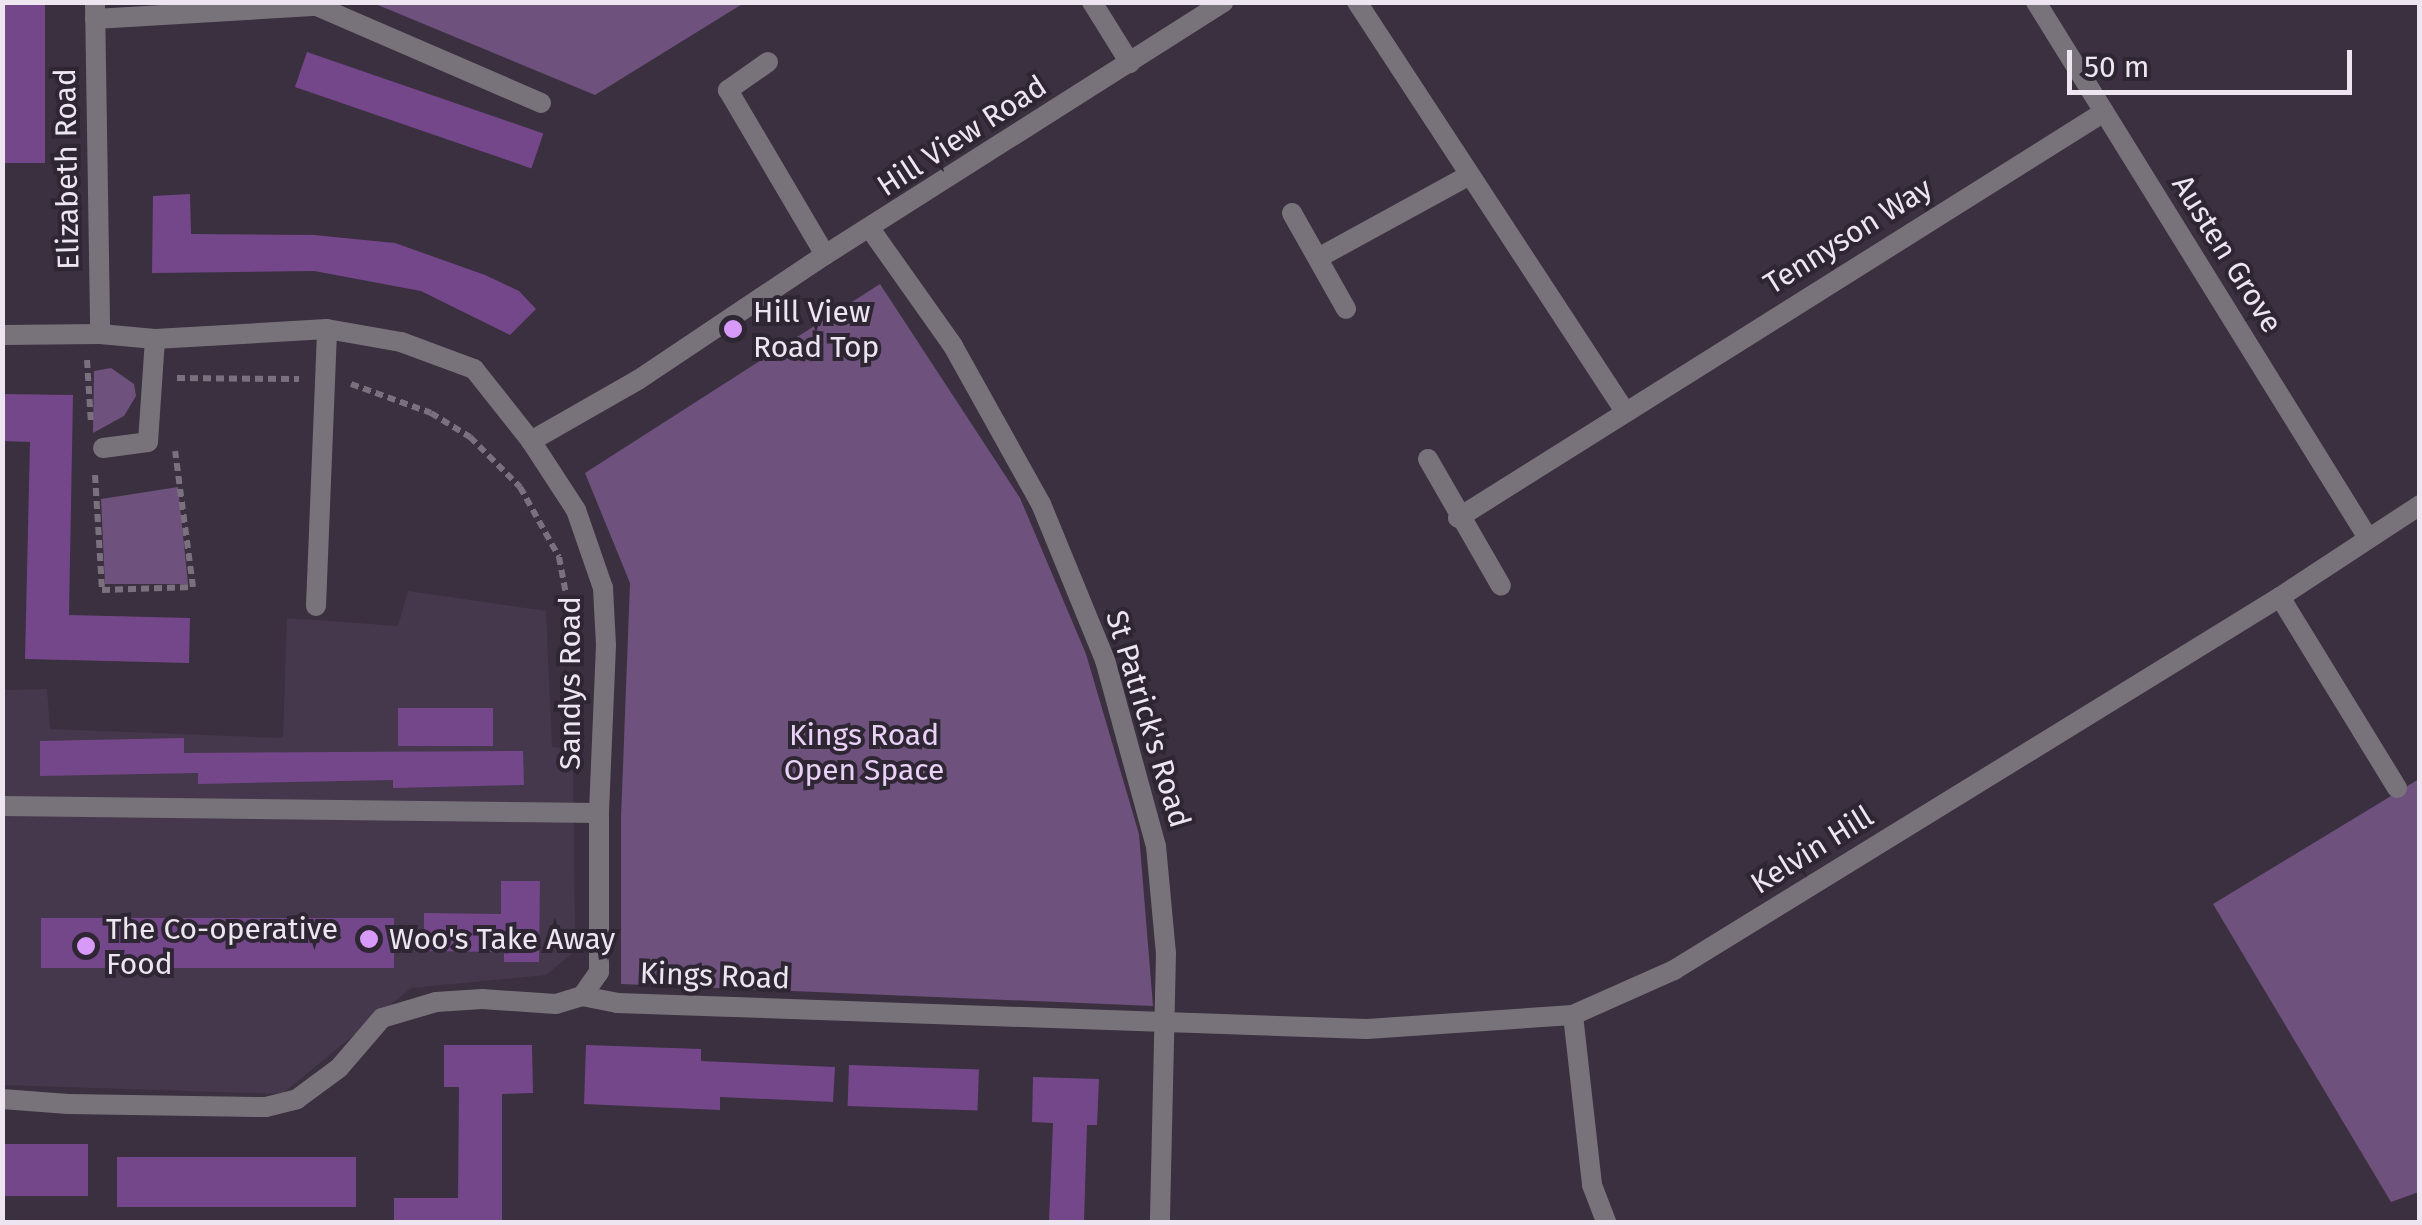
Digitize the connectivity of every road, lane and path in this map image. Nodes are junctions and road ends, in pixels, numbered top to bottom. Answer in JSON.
{"nodes":[{"id":1,"x":1092,"y":2,"type":"edge"},
{"id":2,"x":1224,"y":2,"type":"edge"},
{"id":3,"x":1357,"y":2,"type":"edge"},
{"id":4,"x":2036,"y":2,"type":"edge"},
{"id":5,"x":95,"y":11,"type":"edge"},
{"id":6,"x":768,"y":62,"type":"dead end"},
{"id":7,"x":1130,"y":63,"type":"junction"},
{"id":8,"x":541,"y":104,"type":"dead end"},
{"id":9,"x":2104,"y":112,"type":"junction"},
{"id":10,"x":1468,"y":176,"type":"junction"},
{"id":11,"x":1292,"y":212,"type":"dead end"},
{"id":12,"x":871,"y":230,"type":"junction"},
{"id":13,"x":825,"y":255,"type":"junction"},
{"id":14,"x":1318,"y":258,"type":"junction"},
{"id":15,"x":1346,"y":309,"type":"dead end"},
{"id":16,"x":327,"y":329,"type":"junction"},
{"id":17,"x":93,"y":334,"type":"junction"},
{"id":18,"x":2,"y":335,"type":"edge"},
{"id":19,"x":157,"y":339,"type":"junction"},
{"id":20,"x":325,"y":378,"type":"junction"},
{"id":21,"x":1624,"y":410,"type":"junction"},
{"id":22,"x":173,"y":435,"type":"dead end"},
{"id":23,"x":98,"y":440,"type":"joint"},
{"id":24,"x":531,"y":440,"type":"junction"},
{"id":25,"x":1428,"y":459,"type":"dead end"},
{"id":26,"x":94,"y":472,"type":"dead end"},
{"id":27,"x":2420,"y":505,"type":"edge"},
{"id":28,"x":1458,"y":518,"type":"junction"},
{"id":29,"x":2368,"y":538,"type":"junction"},
{"id":30,"x":1501,"y":586,"type":"dead end"},
{"id":31,"x":2280,"y":596,"type":"junction"},
{"id":32,"x":316,"y":606,"type":"dead end"},
{"id":33,"x":574,"y":641,"type":"dead end"},
{"id":34,"x":2397,"y":788,"type":"dead end"},
{"id":35,"x":2,"y":806,"type":"edge"},
{"id":36,"x":598,"y":813,"type":"junction"},
{"id":37,"x":582,"y":996,"type":"junction"},
{"id":38,"x":1573,"y":1015,"type":"junction"},
{"id":39,"x":1165,"y":1021,"type":"junction"},
{"id":40,"x":2,"y":1099,"type":"edge"},
{"id":41,"x":1160,"y":1222,"type":"edge"},
{"id":42,"x":1606,"y":1222,"type":"edge"}],
"edges":[{"from":1,"to":7,"type":"street"},
{"from":2,"to":7,"type":"street","name":"Hill View Road"},
{"from":3,"to":10,"type":"street"},
{"from":4,"to":9,"type":"street","name":"Austen Grove"},
{"from":5,"to":8,"type":"street"},
{"from":5,"to":17,"type":"street","name":"Elizabeth Road"},
{"from":6,"to":13,"type":"street"},
{"from":7,"to":12,"type":"street","name":"Hill View Road"},
{"from":9,"to":21,"type":"street","name":"Tennyson Way"},
{"from":9,"to":29,"type":"street","name":"Austen Grove"},
{"from":10,"to":14,"type":"street"},
{"from":10,"to":21,"type":"street"},
{"from":11,"to":14,"type":"street"},
{"from":12,"to":13,"type":"street","name":"Hill View Road"},
{"from":12,"to":39,"type":"street","name":"St Patrick's Road"},
{"from":13,"to":24,"type":"street","name":"Hill View Road"},
{"from":14,"to":15,"type":"street"},
{"from":16,"to":19,"type":"street","name":"Sandys Road"},
{"from":16,"to":20,"type":"street"},
{"from":16,"to":24,"type":"street","name":"Sandys Road"},
{"from":17,"to":18,"type":"street","name":"Sandys Road"},
{"from":17,"to":19,"type":"street","name":"Sandys Road"},
{"from":17,"to":23,"type":"path"},
{"from":19,"to":20,"type":"path"},
{"from":19,"to":23,"type":"street"},
{"from":20,"to":32,"type":"street"},
{"from":20,"to":33,"type":"path"},
{"from":21,"to":28,"type":"street","name":"Tennyson Way"},
{"from":22,"to":26,"type":"path"},
{"from":24,"to":36,"type":"street","name":"Sandys Road"},
{"from":25,"to":28,"type":"street"},
{"from":27,"to":29,"type":"street","name":"Kelvin Hill"},
{"from":28,"to":30,"type":"street"},
{"from":29,"to":31,"type":"street","name":"Kelvin Hill"},
{"from":31,"to":34,"type":"street"},
{"from":31,"to":38,"type":"street","name":"Kelvin Hill"},
{"from":35,"to":36,"type":"street"},
{"from":36,"to":37,"type":"street","name":"Sandys Road"},
{"from":37,"to":39,"type":"street","name":"Kings Road"},
{"from":37,"to":40,"type":"street","name":"Kings Road"},
{"from":38,"to":39,"type":"street","name":"Kelvin Hill"},
{"from":38,"to":42,"type":"street"},
{"from":39,"to":41,"type":"street","name":"St Patrick's Road"}]}
